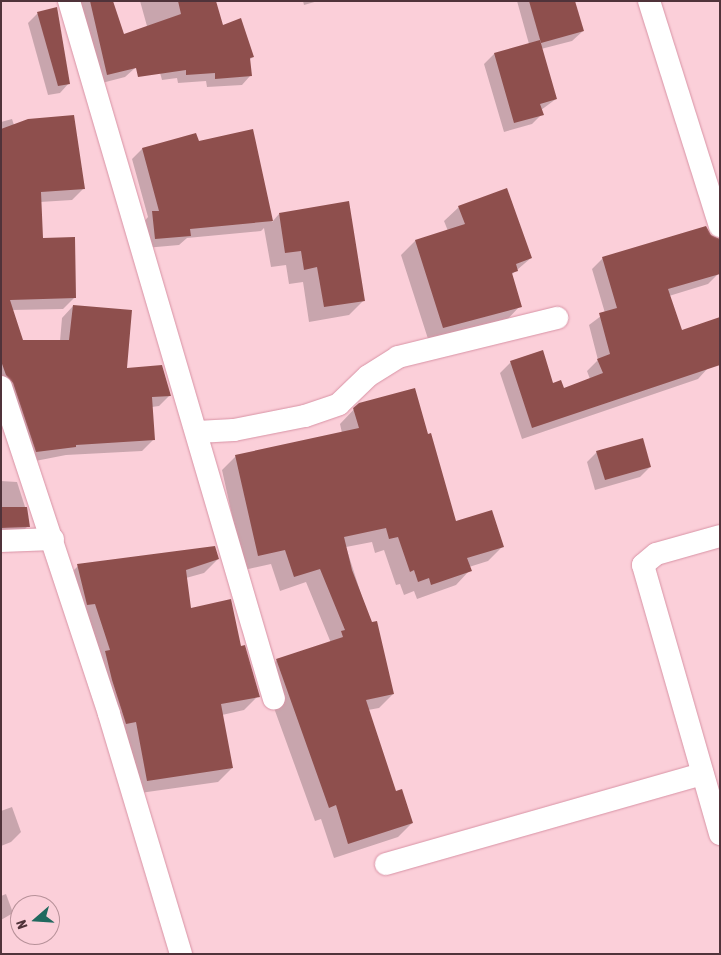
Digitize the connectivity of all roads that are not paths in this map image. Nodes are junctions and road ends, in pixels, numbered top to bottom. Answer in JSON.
{"nodes":[{"id":1,"x":69,"y":1,"type":"edge"},
{"id":2,"x":649,"y":1,"type":"edge"},
{"id":3,"x":720,"y":226,"type":"edge"},
{"id":4,"x":557,"y":318,"type":"dead end"},
{"id":5,"x":1,"y":387,"type":"edge"},
{"id":6,"x":197,"y":432,"type":"junction"},
{"id":7,"x":720,"y":536,"type":"edge"},
{"id":8,"x":53,"y":539,"type":"junction"},
{"id":9,"x":1,"y":541,"type":"edge"},
{"id":10,"x":274,"y":699,"type":"dead end"},
{"id":11,"x":702,"y":774,"type":"junction"},
{"id":12,"x":720,"y":834,"type":"edge"},
{"id":13,"x":386,"y":864,"type":"dead end"},
{"id":14,"x":181,"y":954,"type":"edge"}],
"edges":[{"from":1,"to":6,"type":"street"},
{"from":2,"to":3,"type":"street"},
{"from":4,"to":6,"type":"street"},
{"from":5,"to":8,"type":"street"},
{"from":6,"to":10,"type":"street"},
{"from":7,"to":11,"type":"street"},
{"from":8,"to":9,"type":"street"},
{"from":8,"to":14,"type":"street"},
{"from":11,"to":12,"type":"street"},
{"from":11,"to":13,"type":"street"}]}
